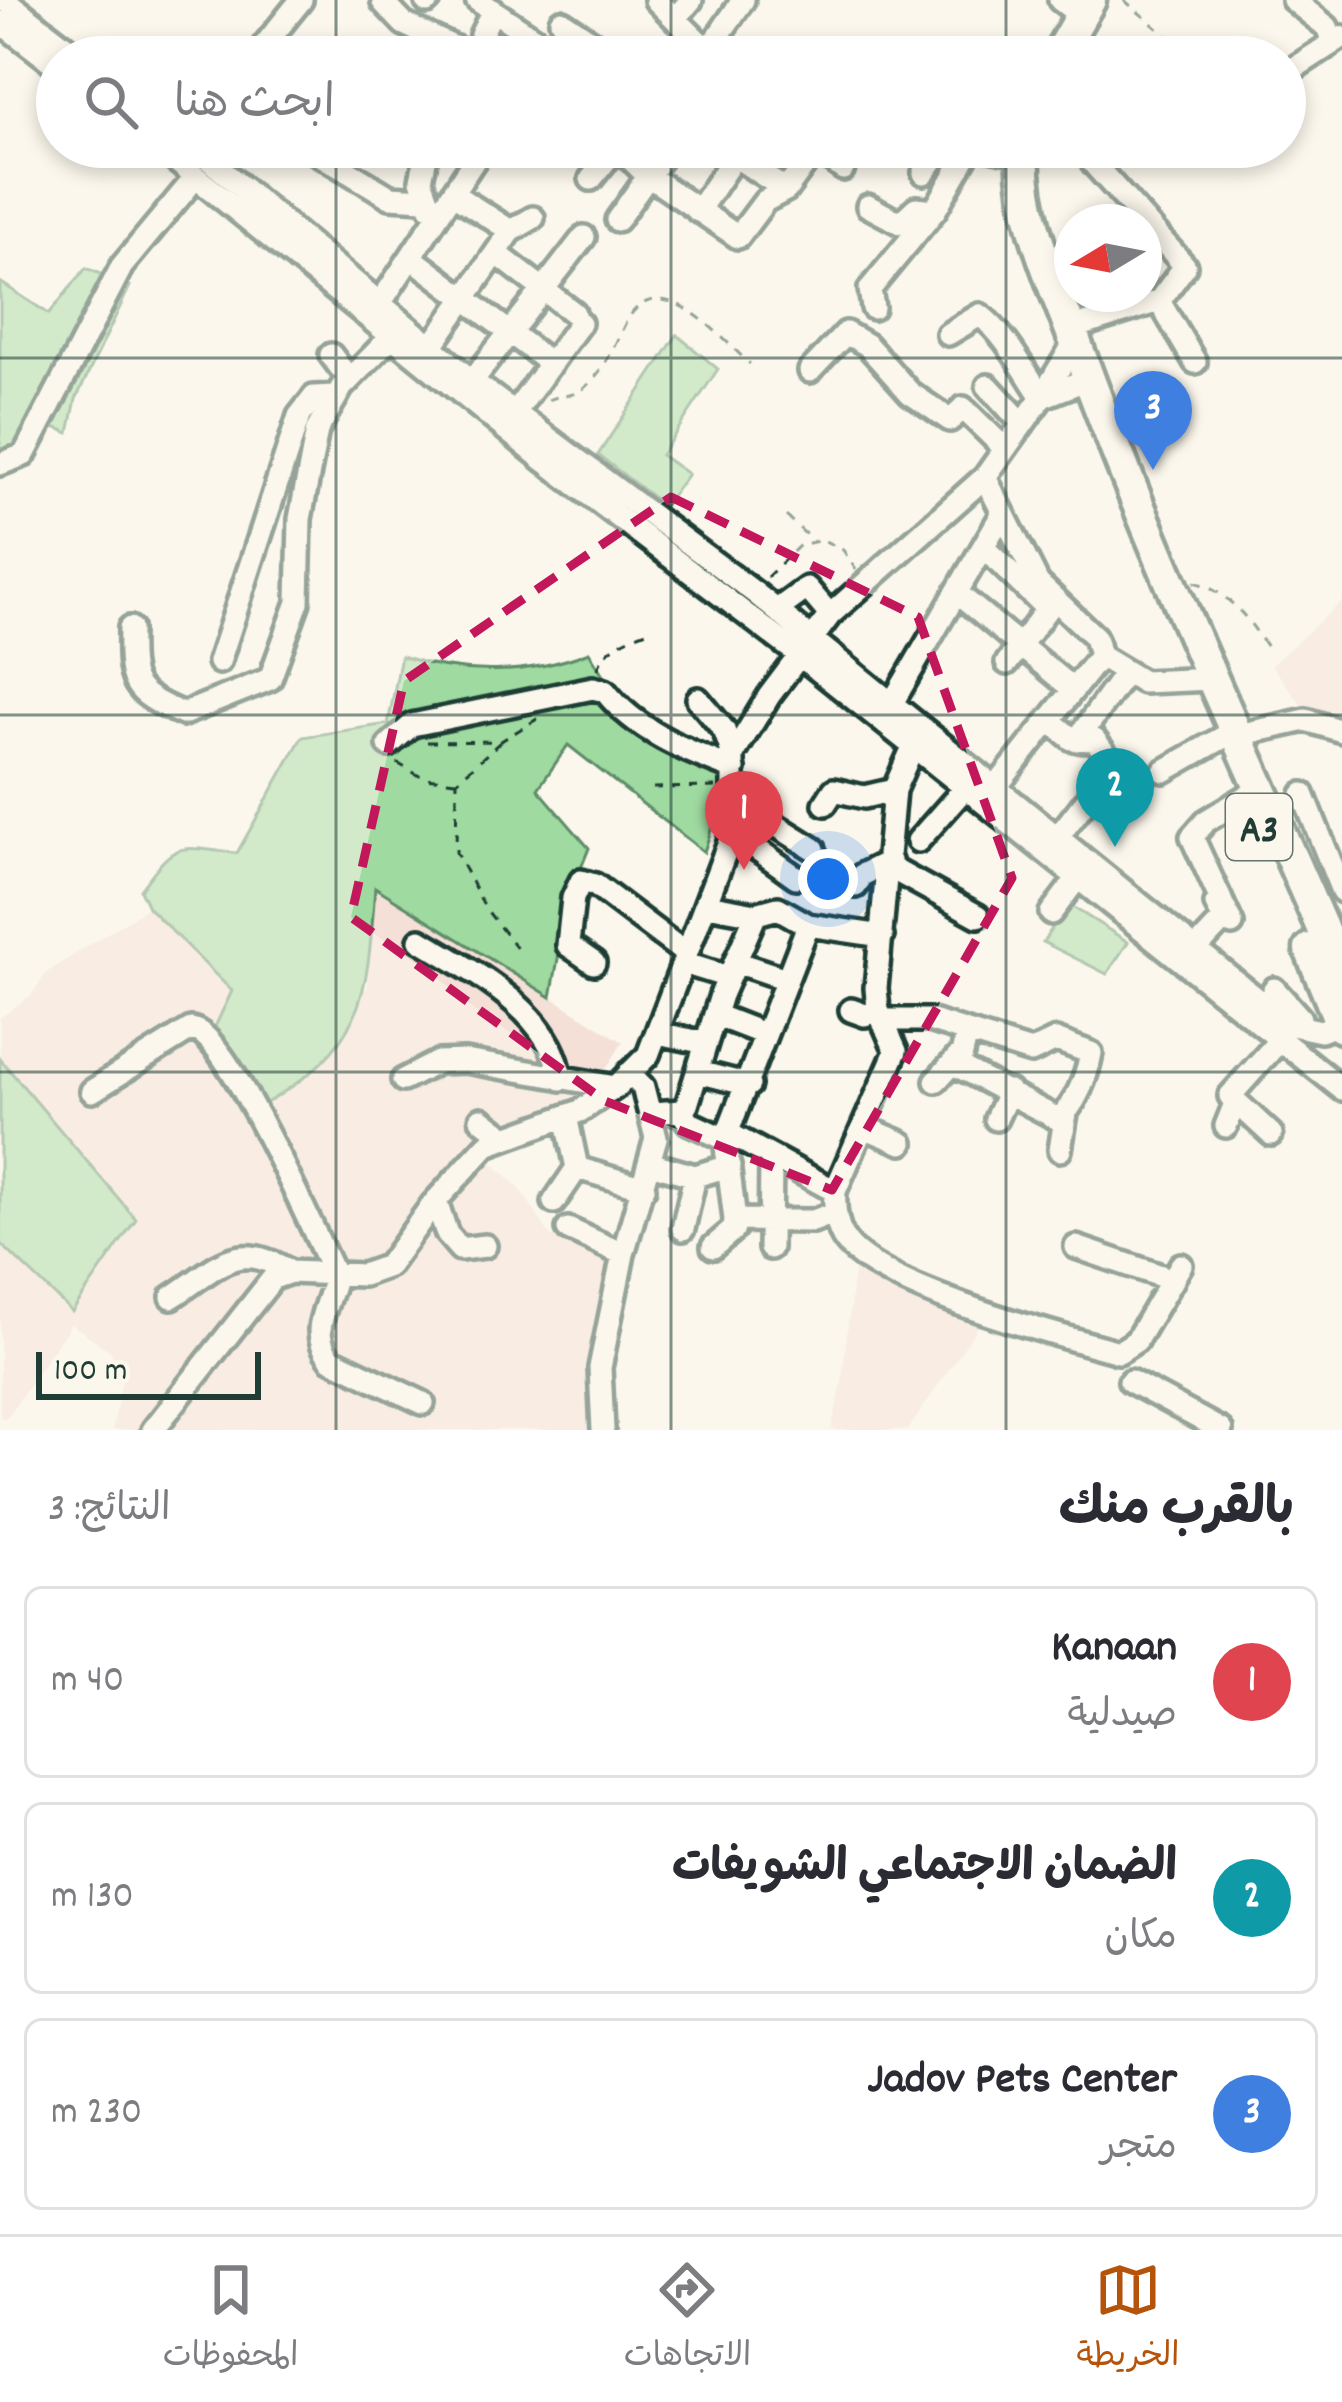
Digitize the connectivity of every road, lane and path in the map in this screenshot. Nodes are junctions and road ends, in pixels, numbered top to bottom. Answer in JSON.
{"nodes":[{"id":1,"x":5,"y":0,"type":"edge"},
{"id":2,"x":656,"y":0,"type":"edge"},
{"id":3,"x":691,"y":0,"type":"edge"},
{"id":4,"x":743,"y":0,"type":"edge"},
{"id":5,"x":1124,"y":0,"type":"edge"},
{"id":6,"x":1293,"y":0,"type":"edge"},
{"id":7,"x":383,"y":2,"type":"edge"},
{"id":8,"x":292,"y":4,"type":"edge"},
{"id":9,"x":485,"y":5,"type":"edge"},
{"id":10,"x":1077,"y":5,"type":"edge"},
{"id":11,"x":562,"y":10,"type":"edge"},
{"id":12,"x":675,"y":19,"type":"junction"},
{"id":13,"x":0,"y":22,"type":"edge"},
{"id":14,"x":52,"y":36,"type":"edge"},
{"id":15,"x":270,"y":36,"type":"edge"},
{"id":16,"x":444,"y":36,"type":"edge"},
{"id":17,"x":480,"y":36,"type":"edge"},
{"id":18,"x":525,"y":36,"type":"edge"},
{"id":19,"x":589,"y":36,"type":"edge"},
{"id":20,"x":693,"y":36,"type":"edge"},
{"id":21,"x":718,"y":36,"type":"edge"},
{"id":22,"x":1065,"y":36,"type":"edge"},
{"id":23,"x":1167,"y":36,"type":"edge"},
{"id":24,"x":1337,"y":39,"type":"edge"},
{"id":25,"x":36,"y":50,"type":"edge"},
{"id":26,"x":1306,"y":60,"type":"edge"},
{"id":27,"x":191,"y":168,"type":"edge"},
{"id":28,"x":208,"y":168,"type":"edge"},
{"id":29,"x":342,"y":168,"type":"edge"},
{"id":30,"x":426,"y":168,"type":"edge"},
{"id":31,"x":470,"y":168,"type":"edge"},
{"id":32,"x":600,"y":168,"type":"edge"},
{"id":33,"x":640,"y":168,"type":"edge"},
{"id":34,"x":652,"y":168,"type":"edge"},
{"id":35,"x":726,"y":168,"type":"edge"},
{"id":36,"x":758,"y":168,"type":"edge"},
{"id":37,"x":801,"y":168,"type":"edge"},
{"id":38,"x":927,"y":168,"type":"edge"},
{"id":39,"x":959,"y":168,"type":"edge"},
{"id":40,"x":1025,"y":168,"type":"edge"},
{"id":41,"x":1097,"y":168,"type":"edge"},
{"id":42,"x":924,"y":172,"type":"dead end"},
{"id":43,"x":647,"y":175,"type":"junction"},
{"id":44,"x":195,"y":178,"type":"junction"},
{"id":45,"x":591,"y":179,"type":"dead end"},
{"id":46,"x":786,"y":190,"type":"junction"},
{"id":47,"x":453,"y":194,"type":"junction"},
{"id":48,"x":424,"y":199,"type":"junction"},
{"id":49,"x":1130,"y":204,"type":"edge"},
{"id":50,"x":868,"y":206,"type":"dead end"},
{"id":51,"x":935,"y":210,"type":"junction"},
{"id":52,"x":698,"y":211,"type":"junction"},
{"id":53,"x":438,"y":218,"type":"junction"},
{"id":54,"x":532,"y":218,"type":"dead end"},
{"id":55,"x":617,"y":220,"type":"dead end"},
{"id":56,"x":511,"y":231,"type":"junction"},
{"id":57,"x":584,"y":237,"type":"dead end"},
{"id":58,"x":1162,"y":240,"type":"edge"},
{"id":59,"x":496,"y":253,"type":"junction"},
{"id":60,"x":412,"y":258,"type":"junction"},
{"id":61,"x":541,"y":289,"type":"junction"},
{"id":62,"x":466,"y":294,"type":"junction"},
{"id":63,"x":1162,"y":297,"type":"edge"},
{"id":64,"x":379,"y":305,"type":"junction"},
{"id":65,"x":1162,"y":306,"type":"edge"},
{"id":66,"x":873,"y":308,"type":"dead end"},
{"id":67,"x":1132,"y":312,"type":"edge"},
{"id":68,"x":511,"y":331,"type":"junction"},
{"id":69,"x":948,"y":334,"type":"dead end"},
{"id":70,"x":1073,"y":336,"type":"junction"},
{"id":71,"x":391,"y":337,"type":"junction"},
{"id":72,"x":431,"y":347,"type":"junction"},
{"id":73,"x":331,"y":356,"type":"dead end"},
{"id":74,"x":1196,"y":362,"type":"dead end"},
{"id":75,"x":551,"y":364,"type":"junction"},
{"id":76,"x":751,"y":364,"type":"dead end"},
{"id":77,"x":810,"y":371,"type":"dead end"},
{"id":78,"x":1088,"y":379,"type":"junction"},
{"id":79,"x":472,"y":381,"type":"junction"},
{"id":80,"x":988,"y":386,"type":"dead end"},
{"id":81,"x":342,"y":387,"type":"junction"},
{"id":82,"x":1042,"y":397,"type":"junction"},
{"id":83,"x":518,"y":417,"type":"junction"},
{"id":84,"x":1023,"y":424,"type":"junction"},
{"id":85,"x":1005,"y":449,"type":"junction"},
{"id":86,"x":0,"y":464,"type":"edge"},
{"id":87,"x":985,"y":477,"type":"junction"},
{"id":88,"x":786,"y":516,"type":"dead end"},
{"id":89,"x":1001,"y":516,"type":"junction"},
{"id":90,"x":814,"y":542,"type":"junction"},
{"id":91,"x":985,"y":549,"type":"junction"},
{"id":92,"x":863,"y":582,"type":"junction"},
{"id":93,"x":1168,"y":583,"type":"junction"},
{"id":94,"x":755,"y":592,"type":"junction"},
{"id":95,"x":959,"y":595,"type":"junction"},
{"id":96,"x":727,"y":602,"type":"junction"},
{"id":97,"x":698,"y":608,"type":"dead end"},
{"id":98,"x":1047,"y":609,"type":"junction"},
{"id":99,"x":777,"y":610,"type":"junction"},
{"id":100,"x":830,"y":615,"type":"junction"},
{"id":101,"x":130,"y":628,"type":"dead end"},
{"id":102,"x":652,"y":628,"type":"dead end"},
{"id":103,"x":1021,"y":644,"type":"junction"},
{"id":104,"x":803,"y":648,"type":"junction"},
{"id":105,"x":1271,"y":653,"type":"dead end"},
{"id":106,"x":1100,"y":656,"type":"junction"},
{"id":107,"x":219,"y":662,"type":"dead end"},
{"id":108,"x":1007,"y":663,"type":"dead end"},
{"id":109,"x":1126,"y":672,"type":"junction"},
{"id":110,"x":1206,"y":679,"type":"junction"},
{"id":111,"x":593,"y":688,"type":"junction"},
{"id":112,"x":562,"y":692,"type":"junction"},
{"id":113,"x":698,"y":699,"type":"dead end"},
{"id":114,"x":1058,"y":702,"type":"junction"},
{"id":115,"x":890,"y":705,"type":"junction"},
{"id":116,"x":1342,"y":731,"type":"edge"},
{"id":117,"x":1230,"y":736,"type":"junction"},
{"id":118,"x":1077,"y":740,"type":"junction"},
{"id":119,"x":501,"y":741,"type":"junction"},
{"id":120,"x":389,"y":745,"type":"junction"},
{"id":121,"x":913,"y":747,"type":"junction"},
{"id":122,"x":1164,"y":771,"type":"dead end"},
{"id":123,"x":735,"y":779,"type":"junction"},
{"id":124,"x":457,"y":782,"type":"junction"},
{"id":125,"x":995,"y":787,"type":"junction"},
{"id":126,"x":653,"y":788,"type":"dead end"},
{"id":127,"x":965,"y":788,"type":"junction"},
{"id":128,"x":894,"y":790,"type":"junction"},
{"id":129,"x":1303,"y":794,"type":"dead end"},
{"id":130,"x":1246,"y":797,"type":"junction"},
{"id":131,"x":825,"y":804,"type":"dead end"},
{"id":132,"x":733,"y":832,"type":"junction"},
{"id":133,"x":1056,"y":839,"type":"junction"},
{"id":134,"x":918,"y":841,"type":"dead end"},
{"id":135,"x":812,"y":842,"type":"dead end"},
{"id":136,"x":1328,"y":856,"type":"junction"},
{"id":137,"x":889,"y":864,"type":"junction"},
{"id":138,"x":1198,"y":871,"type":"dead end"},
{"id":139,"x":1298,"y":872,"type":"junction"},
{"id":140,"x":1079,"y":876,"type":"junction"},
{"id":141,"x":796,"y":877,"type":"dead end"},
{"id":142,"x":856,"y":886,"type":"dead end"},
{"id":143,"x":1342,"y":890,"type":"edge"},
{"id":144,"x":707,"y":905,"type":"junction"},
{"id":145,"x":1051,"y":913,"type":"dead end"},
{"id":146,"x":756,"y":914,"type":"junction"},
{"id":147,"x":978,"y":916,"type":"dead end"},
{"id":148,"x":1232,"y":924,"type":"dead end"},
{"id":149,"x":808,"y":926,"type":"junction"},
{"id":150,"x":882,"y":936,"type":"junction"},
{"id":151,"x":420,"y":940,"type":"dead end"},
{"id":152,"x":1195,"y":950,"type":"junction"},
{"id":153,"x":522,"y":955,"type":"dead end"},
{"id":154,"x":684,"y":958,"type":"junction"},
{"id":155,"x":594,"y":963,"type":"dead end"},
{"id":156,"x":732,"y":969,"type":"junction"},
{"id":157,"x":1342,"y":974,"type":"edge"},
{"id":158,"x":783,"y":978,"type":"junction"},
{"id":159,"x":1274,"y":989,"type":"dead end"},
{"id":160,"x":851,"y":1010,"type":"dead end"},
{"id":161,"x":880,"y":1015,"type":"junction"},
{"id":162,"x":715,"y":1016,"type":"junction"},
{"id":163,"x":1334,"y":1027,"type":"edge"},
{"id":164,"x":967,"y":1032,"type":"junction"},
{"id":165,"x":656,"y":1033,"type":"junction"},
{"id":166,"x":764,"y":1034,"type":"junction"},
{"id":167,"x":1278,"y":1042,"type":"junction"},
{"id":168,"x":706,"y":1043,"type":"junction"},
{"id":169,"x":958,"y":1057,"type":"junction"},
{"id":170,"x":698,"y":1072,"type":"junction"},
{"id":171,"x":561,"y":1079,"type":"junction"},
{"id":172,"x":623,"y":1080,"type":"junction"},
{"id":173,"x":403,"y":1081,"type":"dead end"},
{"id":174,"x":936,"y":1081,"type":"dead end"},
{"id":175,"x":749,"y":1085,"type":"junction"},
{"id":176,"x":1342,"y":1088,"type":"edge"},
{"id":177,"x":92,"y":1091,"type":"dead end"},
{"id":178,"x":1009,"y":1091,"type":"junction"},
{"id":179,"x":1226,"y":1093,"type":"junction"},
{"id":180,"x":681,"y":1111,"type":"junction"},
{"id":181,"x":652,"y":1113,"type":"junction"},
{"id":182,"x":1066,"y":1113,"type":"junction"},
{"id":183,"x":566,"y":1116,"type":"junction"},
{"id":184,"x":481,"y":1119,"type":"dead end"},
{"id":185,"x":996,"y":1119,"type":"dead end"},
{"id":186,"x":1226,"y":1126,"type":"dead end"},
{"id":187,"x":865,"y":1127,"type":"junction"},
{"id":188,"x":1271,"y":1134,"type":"dead end"},
{"id":189,"x":502,"y":1136,"type":"junction"},
{"id":190,"x":727,"y":1136,"type":"junction"},
{"id":191,"x":902,"y":1143,"type":"dead end"},
{"id":192,"x":1060,"y":1150,"type":"dead end"},
{"id":193,"x":770,"y":1160,"type":"junction"},
{"id":194,"x":653,"y":1164,"type":"junction"},
{"id":195,"x":728,"y":1166,"type":"junction"},
{"id":196,"x":577,"y":1168,"type":"junction"},
{"id":197,"x":694,"y":1175,"type":"junction"},
{"id":198,"x":644,"y":1188,"type":"junction"},
{"id":199,"x":436,"y":1201,"type":"junction"},
{"id":200,"x":554,"y":1202,"type":"dead end"},
{"id":201,"x":835,"y":1202,"type":"junction"},
{"id":202,"x":735,"y":1220,"type":"junction"},
{"id":203,"x":773,"y":1221,"type":"junction"},
{"id":204,"x":568,"y":1229,"type":"dead end"},
{"id":205,"x":683,"y":1229,"type":"dead end"},
{"id":206,"x":485,"y":1246,"type":"dead end"},
{"id":207,"x":713,"y":1247,"type":"dead end"},
{"id":208,"x":1076,"y":1247,"type":"dead end"},
{"id":209,"x":770,"y":1248,"type":"dead end"},
{"id":210,"x":623,"y":1254,"type":"junction"},
{"id":211,"x":290,"y":1272,"type":"junction"},
{"id":212,"x":335,"y":1276,"type":"junction"},
{"id":213,"x":172,"y":1297,"type":"dead end"},
{"id":214,"x":1130,"y":1381,"type":"dead end"},
{"id":215,"x":423,"y":1402,"type":"dead end"},
{"id":216,"x":153,"y":1430,"type":"edge"},
{"id":217,"x":603,"y":1430,"type":"edge"},
{"id":218,"x":1221,"y":1430,"type":"edge"}],
"edges":[{"from":1,"to":14,"type":"street"},
{"from":2,"to":12,"type":"street"},
{"from":3,"to":12,"type":"street"},
{"from":4,"to":21,"type":"street"},
{"from":5,"to":23,"type":"path"},
{"from":6,"to":24,"type":"street"},
{"from":7,"to":16,"type":"street"},
{"from":8,"to":15,"type":"street"},
{"from":9,"to":17,"type":"street"},
{"from":9,"to":18,"type":"street"},
{"from":10,"to":22,"type":"highway"},
{"from":11,"to":19,"type":"street"},
{"from":12,"to":20,"type":"street"},
{"from":13,"to":25,"type":"street"},
{"from":24,"to":26,"type":"street"},
{"from":27,"to":44,"type":"street"},
{"from":28,"to":64,"type":"street"},
{"from":29,"to":48,"type":"street"},
{"from":30,"to":48,"type":"street"},
{"from":31,"to":47,"type":"street"},
{"from":32,"to":45,"type":"street"},
{"from":33,"to":43,"type":"street"},
{"from":34,"to":43,"type":"street"},
{"from":35,"to":52,"type":"street"},
{"from":36,"to":46,"type":"street"},
{"from":37,"to":46,"type":"street"},
{"from":38,"to":42,"type":"street"},
{"from":39,"to":51,"type":"street"},
{"from":40,"to":70,"type":"highway","number":"A3"},
{"from":41,"to":49,"type":"street"},
{"from":43,"to":52,"type":"street"},
{"from":43,"to":55,"type":"street"},
{"from":44,"to":71,"type":"street"},
{"from":44,"to":86,"type":"street"},
{"from":46,"to":52,"type":"street"},
{"from":47,"to":53,"type":"street"},
{"from":47,"to":56,"type":"street"},
{"from":48,"to":53,"type":"street"},
{"from":50,"to":51,"type":"street"},
{"from":51,"to":66,"type":"street"},
{"from":53,"to":60,"type":"street"},
{"from":54,"to":56,"type":"street"},
{"from":56,"to":59,"type":"street"},
{"from":57,"to":61,"type":"street"},
{"from":58,"to":63,"type":"street"},
{"from":59,"to":61,"type":"street"},
{"from":59,"to":62,"type":"street"},
{"from":60,"to":62,"type":"street"},
{"from":60,"to":64,"type":"street"},
{"from":61,"to":68,"type":"street"},
{"from":61,"to":75,"type":"street"},
{"from":62,"to":68,"type":"street"},
{"from":62,"to":72,"type":"street"},
{"from":64,"to":72,"type":"street"},
{"from":65,"to":74,"type":"street"},
{"from":67,"to":70,"type":"street"},
{"from":68,"to":75,"type":"street"},
{"from":68,"to":79,"type":"street"},
{"from":69,"to":82,"type":"street"},
{"from":70,"to":78,"type":"highway","number":"A3"},
{"from":70,"to":82,"type":"street"},
{"from":71,"to":81,"type":"street"},
{"from":71,"to":96,"type":"street"},
{"from":72,"to":79,"type":"street"},
{"from":73,"to":81,"type":"street"},
{"from":75,"to":83,"type":"street"},
{"from":76,"to":83,"type":"path"},
{"from":77,"to":85,"type":"street"},
{"from":78,"to":82,"type":"street"},
{"from":78,"to":93,"type":"highway","number":"A3"},
{"from":79,"to":83,"type":"street"},
{"from":80,"to":84,"type":"street"},
{"from":81,"to":101,"type":"street"},
{"from":81,"to":107,"type":"street"},
{"from":82,"to":84,"type":"street"},
{"from":83,"to":94,"type":"street"},
{"from":84,"to":85,"type":"street"},
{"from":85,"to":87,"type":"street"},
{"from":87,"to":89,"type":"street"},
{"from":87,"to":92,"type":"street"},
{"from":88,"to":90,"type":"path"},
{"from":89,"to":91,"type":"street"},
{"from":89,"to":106,"type":"street"},
{"from":90,"to":92,"type":"path"},
{"from":90,"to":94,"type":"path"},
{"from":91,"to":95,"type":"street"},
{"from":91,"to":98,"type":"street"},
{"from":92,"to":100,"type":"street"},
{"from":93,"to":105,"type":"path"},
{"from":93,"to":110,"type":"highway","number":"A3"},
{"from":94,"to":99,"type":"street"},
{"from":95,"to":103,"type":"street"},
{"from":95,"to":115,"type":"street"},
{"from":96,"to":97,"type":"street"},
{"from":96,"to":104,"type":"street"},
{"from":98,"to":103,"type":"street"},
{"from":98,"to":114,"type":"street"},
{"from":99,"to":100,"type":"street"},
{"from":99,"to":104,"type":"street"},
{"from":100,"to":104,"type":"street"},
{"from":102,"to":111,"type":"path"},
{"from":103,"to":108,"type":"street"},
{"from":103,"to":114,"type":"street"},
{"from":104,"to":115,"type":"street"},
{"from":104,"to":121,"type":"street"},
{"from":104,"to":123,"type":"street"},
{"from":106,"to":109,"type":"street"},
{"from":106,"to":114,"type":"street"},
{"from":109,"to":110,"type":"street"},
{"from":109,"to":118,"type":"street"},
{"from":110,"to":117,"type":"highway","number":"A3"},
{"from":111,"to":112,"type":"street"},
{"from":111,"to":123,"type":"street"},
{"from":112,"to":119,"type":"path"},
{"from":112,"to":120,"type":"street"},
{"from":113,"to":123,"type":"street"},
{"from":114,"to":118,"type":"street"},
{"from":114,"to":125,"type":"street"},
{"from":115,"to":125,"type":"street"},
{"from":116,"to":117,"type":"street"},
{"from":117,"to":122,"type":"street"},
{"from":117,"to":130,"type":"highway","number":"A3"},
{"from":117,"to":139,"type":"highway","number":"A3"},
{"from":118,"to":133,"type":"street"},
{"from":119,"to":120,"type":"path"},
{"from":119,"to":124,"type":"path"},
{"from":120,"to":124,"type":"path"},
{"from":121,"to":127,"type":"street"},
{"from":121,"to":128,"type":"street"},
{"from":123,"to":126,"type":"path"},
{"from":123,"to":132,"type":"street"},
{"from":123,"to":135,"type":"street"},
{"from":124,"to":153,"type":"path"},
{"from":125,"to":133,"type":"street"},
{"from":127,"to":134,"type":"street"},
{"from":127,"to":140,"type":"street"},
{"from":128,"to":131,"type":"street"},
{"from":128,"to":137,"type":"street"},
{"from":129,"to":136,"type":"street"},
{"from":130,"to":148,"type":"street"},
{"from":130,"to":163,"type":"highway","number":"A3"},
{"from":132,"to":141,"type":"street"},
{"from":132,"to":144,"type":"street"},
{"from":133,"to":152,"type":"street"},
{"from":136,"to":139,"type":"street"},
{"from":136,"to":143,"type":"street"},
{"from":137,"to":142,"type":"street"},
{"from":137,"to":147,"type":"street"},
{"from":137,"to":150,"type":"street"},
{"from":138,"to":152,"type":"street"},
{"from":139,"to":157,"type":"highway","number":"A3"},
{"from":140,"to":145,"type":"street"},
{"from":140,"to":167,"type":"street"},
{"from":144,"to":146,"type":"street"},
{"from":144,"to":154,"type":"street"},
{"from":146,"to":149,"type":"street"},
{"from":146,"to":156,"type":"street"},
{"from":149,"to":150,"type":"street"},
{"from":149,"to":158,"type":"street"},
{"from":150,"to":161,"type":"street"},
{"from":151,"to":171,"type":"street"},
{"from":152,"to":163,"type":"street"},
{"from":154,"to":155,"type":"street"},
{"from":154,"to":156,"type":"street"},
{"from":154,"to":165,"type":"street"},
{"from":156,"to":158,"type":"street"},
{"from":156,"to":162,"type":"street"},
{"from":158,"to":166,"type":"street"},
{"from":159,"to":163,"type":"street"},
{"from":160,"to":161,"type":"street"},
{"from":161,"to":164,"type":"street"},
{"from":161,"to":187,"type":"street"},
{"from":162,"to":166,"type":"street"},
{"from":162,"to":168,"type":"street"},
{"from":164,"to":169,"type":"street"},
{"from":164,"to":182,"type":"street"},
{"from":165,"to":168,"type":"street"},
{"from":165,"to":172,"type":"street"},
{"from":166,"to":175,"type":"street"},
{"from":167,"to":176,"type":"street"},
{"from":167,"to":179,"type":"street"},
{"from":168,"to":170,"type":"street"},
{"from":169,"to":174,"type":"street"},
{"from":169,"to":178,"type":"street"},
{"from":170,"to":175,"type":"street"},
{"from":170,"to":180,"type":"street"},
{"from":171,"to":172,"type":"street"},
{"from":171,"to":173,"type":"street"},
{"from":172,"to":181,"type":"street"},
{"from":172,"to":183,"type":"street"},
{"from":175,"to":190,"type":"street"},
{"from":177,"to":212,"type":"street"},
{"from":178,"to":182,"type":"street"},
{"from":178,"to":185,"type":"street"},
{"from":179,"to":186,"type":"street"},
{"from":179,"to":188,"type":"street"},
{"from":180,"to":181,"type":"street"},
{"from":180,"to":190,"type":"street"},
{"from":181,"to":194,"type":"street"},
{"from":182,"to":192,"type":"street"},
{"from":183,"to":189,"type":"street"},
{"from":183,"to":196,"type":"street"},
{"from":184,"to":189,"type":"street"},
{"from":187,"to":191,"type":"street"},
{"from":187,"to":201,"type":"street"},
{"from":189,"to":199,"type":"street"},
{"from":190,"to":193,"type":"street"},
{"from":190,"to":195,"type":"street"},
{"from":193,"to":201,"type":"street"},
{"from":193,"to":203,"type":"street"},
{"from":194,"to":197,"type":"street"},
{"from":194,"to":198,"type":"street"},
{"from":195,"to":197,"type":"street"},
{"from":195,"to":202,"type":"street"},
{"from":196,"to":198,"type":"street"},
{"from":196,"to":200,"type":"street"},
{"from":197,"to":205,"type":"street"},
{"from":198,"to":210,"type":"street"},
{"from":199,"to":206,"type":"street"},
{"from":199,"to":212,"type":"street"},
{"from":201,"to":203,"type":"street"},
{"from":201,"to":208,"type":"street"},
{"from":202,"to":203,"type":"street"},
{"from":202,"to":207,"type":"street"},
{"from":203,"to":209,"type":"street"},
{"from":204,"to":210,"type":"street"},
{"from":210,"to":217,"type":"street"},
{"from":211,"to":212,"type":"street"},
{"from":211,"to":213,"type":"street"},
{"from":211,"to":216,"type":"street"},
{"from":212,"to":215,"type":"street"},
{"from":214,"to":218,"type":"street"}]}
